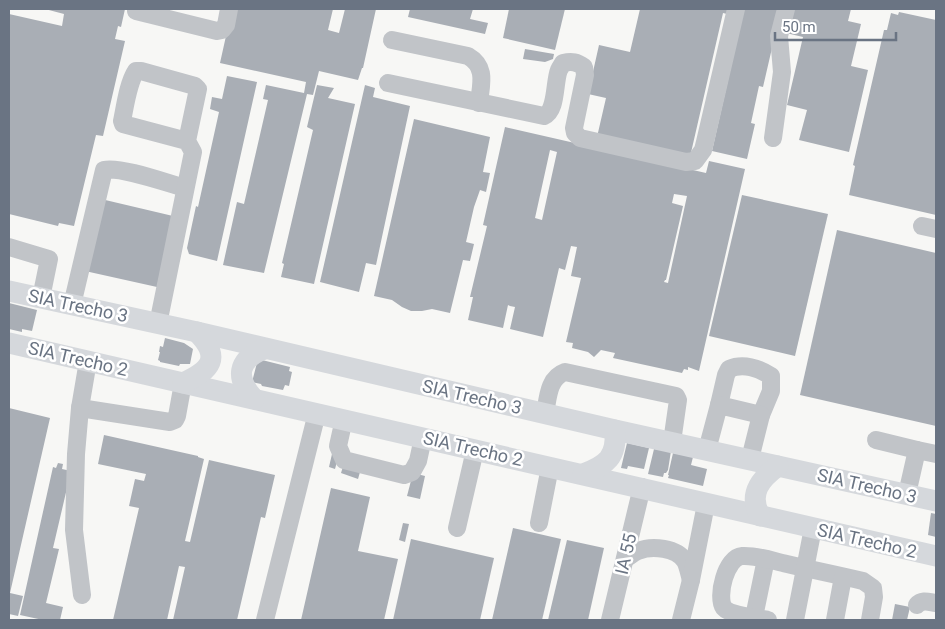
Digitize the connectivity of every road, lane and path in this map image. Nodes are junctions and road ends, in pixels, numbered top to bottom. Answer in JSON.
{"nodes":[{"id":1,"x":229,"y":9,"type":"edge"},
{"id":2,"x":736,"y":9,"type":"edge"},
{"id":3,"x":786,"y":9,"type":"edge"},
{"id":4,"x":136,"y":11,"type":"dead end"},
{"id":5,"x":392,"y":40,"type":"dead end"},
{"id":6,"x":388,"y":83,"type":"dead end"},
{"id":7,"x":479,"y":103,"type":"junction"},
{"id":8,"x":773,"y":138,"type":"dead end"},
{"id":9,"x":187,"y":141,"type":"junction"},
{"id":10,"x":185,"y":188,"type":"junction"},
{"id":11,"x":9,"y":247,"type":"edge"},
{"id":12,"x":9,"y":292,"type":"edge"},
{"id":13,"x":41,"y":298,"type":"junction"},
{"id":14,"x":72,"y":305,"type":"junction"},
{"id":15,"x":158,"y":324,"type":"junction"},
{"id":16,"x":197,"y":332,"type":"junction"},
{"id":17,"x":9,"y":343,"type":"edge"},
{"id":18,"x":264,"y":349,"type":"junction"},
{"id":19,"x":88,"y":362,"type":"junction"},
{"id":20,"x":183,"y":383,"type":"junction"},
{"id":21,"x":254,"y":399,"type":"junction"},
{"id":22,"x":719,"y":405,"type":"junction"},
{"id":23,"x":80,"y":408,"type":"junction"},
{"id":24,"x":317,"y":414,"type":"junction"},
{"id":25,"x":545,"y":414,"type":"junction"},
{"id":26,"x":761,"y":415,"type":"junction"},
{"id":27,"x":344,"y":419,"type":"junction"},
{"id":28,"x":615,"y":430,"type":"junction"},
{"id":29,"x":423,"y":438,"type":"junction"},
{"id":30,"x":876,"y":440,"type":"dead end"},
{"id":31,"x":672,"y":442,"type":"junction"},
{"id":32,"x":475,"y":450,"type":"junction"},
{"id":33,"x":707,"y":450,"type":"junction"},
{"id":34,"x":917,"y":450,"type":"junction"},
{"id":35,"x":936,"y":454,"type":"edge"},
{"id":36,"x":750,"y":459,"type":"junction"},
{"id":37,"x":778,"y":466,"type":"junction"},
{"id":38,"x":550,"y":467,"type":"junction"},
{"id":39,"x":583,"y":474,"type":"junction"},
{"id":40,"x":642,"y":488,"type":"junction"},
{"id":41,"x":907,"y":494,"type":"junction"},
{"id":42,"x":936,"y":501,"type":"edge"},
{"id":43,"x":706,"y":504,"type":"junction"},
{"id":44,"x":760,"y":516,"type":"junction"},
{"id":45,"x":539,"y":523,"type":"dead end"},
{"id":46,"x":458,"y":528,"type":"dead end"},
{"id":47,"x":813,"y":528,"type":"junction"},
{"id":48,"x":936,"y":556,"type":"edge"},
{"id":49,"x":624,"y":559,"type":"junction"},
{"id":50,"x":766,"y":559,"type":"junction"},
{"id":51,"x":804,"y":568,"type":"junction"},
{"id":52,"x":843,"y":577,"type":"junction"},
{"id":53,"x":691,"y":580,"type":"junction"},
{"id":54,"x":82,"y":595,"type":"dead end"},
{"id":55,"x":936,"y":603,"type":"edge"},
{"id":56,"x":916,"y":604,"type":"dead end"},
{"id":57,"x":761,"y":619,"type":"edge"},
{"id":58,"x":266,"y":620,"type":"edge"},
{"id":59,"x":610,"y":620,"type":"edge"},
{"id":60,"x":681,"y":620,"type":"edge"},
{"id":61,"x":795,"y":620,"type":"edge"},
{"id":62,"x":835,"y":620,"type":"edge"},
{"id":63,"x":870,"y":620,"type":"edge"}],
"edges":[{"from":1,"to":4,"type":"street"},
{"from":2,"to":7,"type":"street"},
{"from":3,"to":8,"type":"street"},
{"from":5,"to":7,"type":"street"},
{"from":6,"to":7,"type":"street"},
{"from":9,"to":9,"type":"street"},
{"from":9,"to":10,"type":"street"},
{"from":10,"to":14,"type":"street"},
{"from":10,"to":15,"type":"street"},
{"from":11,"to":13,"type":"street"},
{"from":12,"to":13,"type":"main road","name":"SIA Trecho 3"},
{"from":13,"to":14,"type":"main road","name":"SIA Trecho 3"},
{"from":14,"to":15,"type":"main road","name":"SIA Trecho 3"},
{"from":15,"to":16,"type":"main road","name":"SIA Trecho 3"},
{"from":16,"to":18,"type":"main road","name":"SIA Trecho 3"},
{"from":16,"to":20,"type":"main road"},
{"from":17,"to":19,"type":"main road","name":"SIA Trecho 2"},
{"from":18,"to":21,"type":"main road"},
{"from":18,"to":25,"type":"main road","name":"SIA Trecho 3"},
{"from":19,"to":20,"type":"main road","name":"SIA Trecho 2"},
{"from":19,"to":23,"type":"street"},
{"from":20,"to":21,"type":"main road","name":"SIA Trecho 2"},
{"from":20,"to":23,"type":"street"},
{"from":21,"to":24,"type":"main road","name":"SIA Trecho 2"},
{"from":22,"to":26,"type":"street"},
{"from":22,"to":26,"type":"street"},
{"from":22,"to":33,"type":"street"},
{"from":23,"to":54,"type":"street"},
{"from":24,"to":27,"type":"main road","name":"SIA Trecho 2"},
{"from":24,"to":58,"type":"street"},
{"from":25,"to":28,"type":"main road","name":"SIA Trecho 3"},
{"from":25,"to":31,"type":"street"},
{"from":26,"to":36,"type":"street"},
{"from":27,"to":29,"type":"main road","name":"SIA Trecho 2"},
{"from":27,"to":29,"type":"street"},
{"from":28,"to":31,"type":"main road","name":"SIA Trecho 3"},
{"from":28,"to":39,"type":"main road"},
{"from":29,"to":32,"type":"main road","name":"SIA Trecho 2"},
{"from":30,"to":34,"type":"street"},
{"from":31,"to":33,"type":"main road","name":"SIA Trecho 3"},
{"from":32,"to":38,"type":"main road","name":"SIA Trecho 2"},
{"from":32,"to":46,"type":"street"},
{"from":33,"to":36,"type":"main road","name":"SIA Trecho 3"},
{"from":34,"to":35,"type":"street"},
{"from":34,"to":41,"type":"street"},
{"from":36,"to":37,"type":"main road","name":"SIA Trecho 3"},
{"from":37,"to":41,"type":"main road","name":"SIA Trecho 3"},
{"from":37,"to":44,"type":"main road"},
{"from":38,"to":39,"type":"main road","name":"SIA Trecho 2"},
{"from":38,"to":45,"type":"street"},
{"from":39,"to":40,"type":"main road","name":"SIA Trecho 2"},
{"from":40,"to":43,"type":"main road","name":"SIA Trecho 2"},
{"from":40,"to":49,"type":"street","name":"IA 55"},
{"from":41,"to":42,"type":"main road","name":"SIA Trecho 3"},
{"from":43,"to":44,"type":"main road","name":"SIA Trecho 2"},
{"from":43,"to":53,"type":"street"},
{"from":44,"to":47,"type":"main road","name":"SIA Trecho 2"},
{"from":47,"to":48,"type":"main road","name":"SIA Trecho 2"},
{"from":47,"to":51,"type":"street"},
{"from":49,"to":53,"type":"street"},
{"from":49,"to":59,"type":"street","name":"IA 55"},
{"from":50,"to":51,"type":"street"},
{"from":50,"to":57,"type":"street"},
{"from":50,"to":57,"type":"street"},
{"from":51,"to":52,"type":"street"},
{"from":51,"to":61,"type":"street"},
{"from":52,"to":62,"type":"street"},
{"from":52,"to":63,"type":"street"},
{"from":53,"to":60,"type":"street"},
{"from":55,"to":56,"type":"street"}]}
